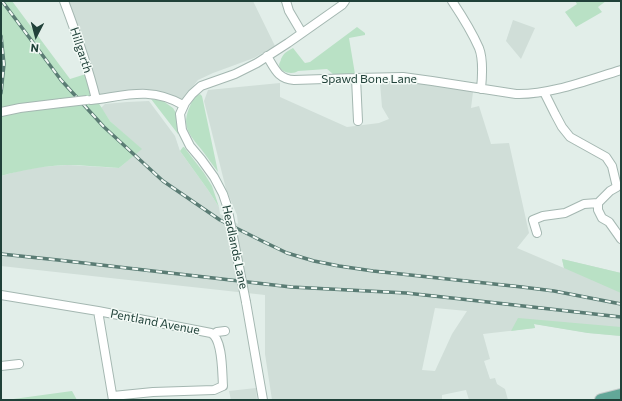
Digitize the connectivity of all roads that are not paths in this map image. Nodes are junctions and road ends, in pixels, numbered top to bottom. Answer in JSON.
{"nodes":[{"id":1,"x":64,"y":1,"type":"edge"},
{"id":2,"x":286,"y":1,"type":"edge"},
{"id":3,"x":346,"y":1,"type":"edge"},
{"id":4,"x":452,"y":1,"type":"edge"},
{"id":5,"x":302,"y":33,"type":"junction"},
{"id":6,"x":267,"y":56,"type":"junction"},
{"id":7,"x":621,"y":70,"type":"edge"},
{"id":8,"x":356,"y":78,"type":"junction"},
{"id":9,"x":481,"y":89,"type":"junction"},
{"id":10,"x":544,"y":92,"type":"junction"},
{"id":11,"x":96,"y":99,"type":"junction"},
{"id":12,"x":183,"y":105,"type":"junction"},
{"id":13,"x":3,"y":112,"type":"edge"},
{"id":14,"x":358,"y":121,"type":"dead end"},
{"id":15,"x":619,"y":187,"type":"edge"},
{"id":16,"x":598,"y":204,"type":"junction"},
{"id":17,"x":537,"y":233,"type":"dead end"},
{"id":18,"x":621,"y":239,"type":"edge"},
{"id":19,"x":1,"y":295,"type":"edge"},
{"id":20,"x":98,"y":311,"type":"junction"},
{"id":21,"x":225,"y":331,"type":"dead end"},
{"id":22,"x":212,"y":334,"type":"junction"},
{"id":23,"x":19,"y":364,"type":"dead end"},
{"id":24,"x":1,"y":366,"type":"edge"},
{"id":25,"x":621,"y":395,"type":"edge"},
{"id":26,"x":113,"y":398,"type":"edge"},
{"id":27,"x":262,"y":400,"type":"edge"},
{"id":28,"x":601,"y":400,"type":"edge"}],
"edges":[{"from":1,"to":11,"type":"street","name":"Hillgarth"},
{"from":2,"to":5,"type":"street"},
{"from":3,"to":5,"type":"street"},
{"from":4,"to":9,"type":"street"},
{"from":5,"to":6,"type":"street"},
{"from":6,"to":8,"type":"street","name":"Spawd Bone Lane"},
{"from":6,"to":12,"type":"street"},
{"from":7,"to":10,"type":"street","name":"Spawd Bone Lane"},
{"from":8,"to":9,"type":"street","name":"Spawd Bone Lane"},
{"from":8,"to":14,"type":"street"},
{"from":9,"to":10,"type":"street","name":"Spawd Bone Lane"},
{"from":10,"to":15,"type":"street"},
{"from":11,"to":12,"type":"street"},
{"from":11,"to":13,"type":"street","bridge":true},
{"from":12,"to":27,"type":"street","name":"Headlands Lane","bridge":true},
{"from":15,"to":16,"type":"street"},
{"from":16,"to":17,"type":"street"},
{"from":16,"to":18,"type":"street"},
{"from":19,"to":20,"type":"street","name":"Pentland Avenue"},
{"from":20,"to":22,"type":"street","name":"Pentland Avenue"},
{"from":20,"to":26,"type":"street"},
{"from":21,"to":22,"type":"street"},
{"from":22,"to":26,"type":"street"},
{"from":23,"to":24,"type":"street"},
{"from":25,"to":28,"type":"main road"}]}
